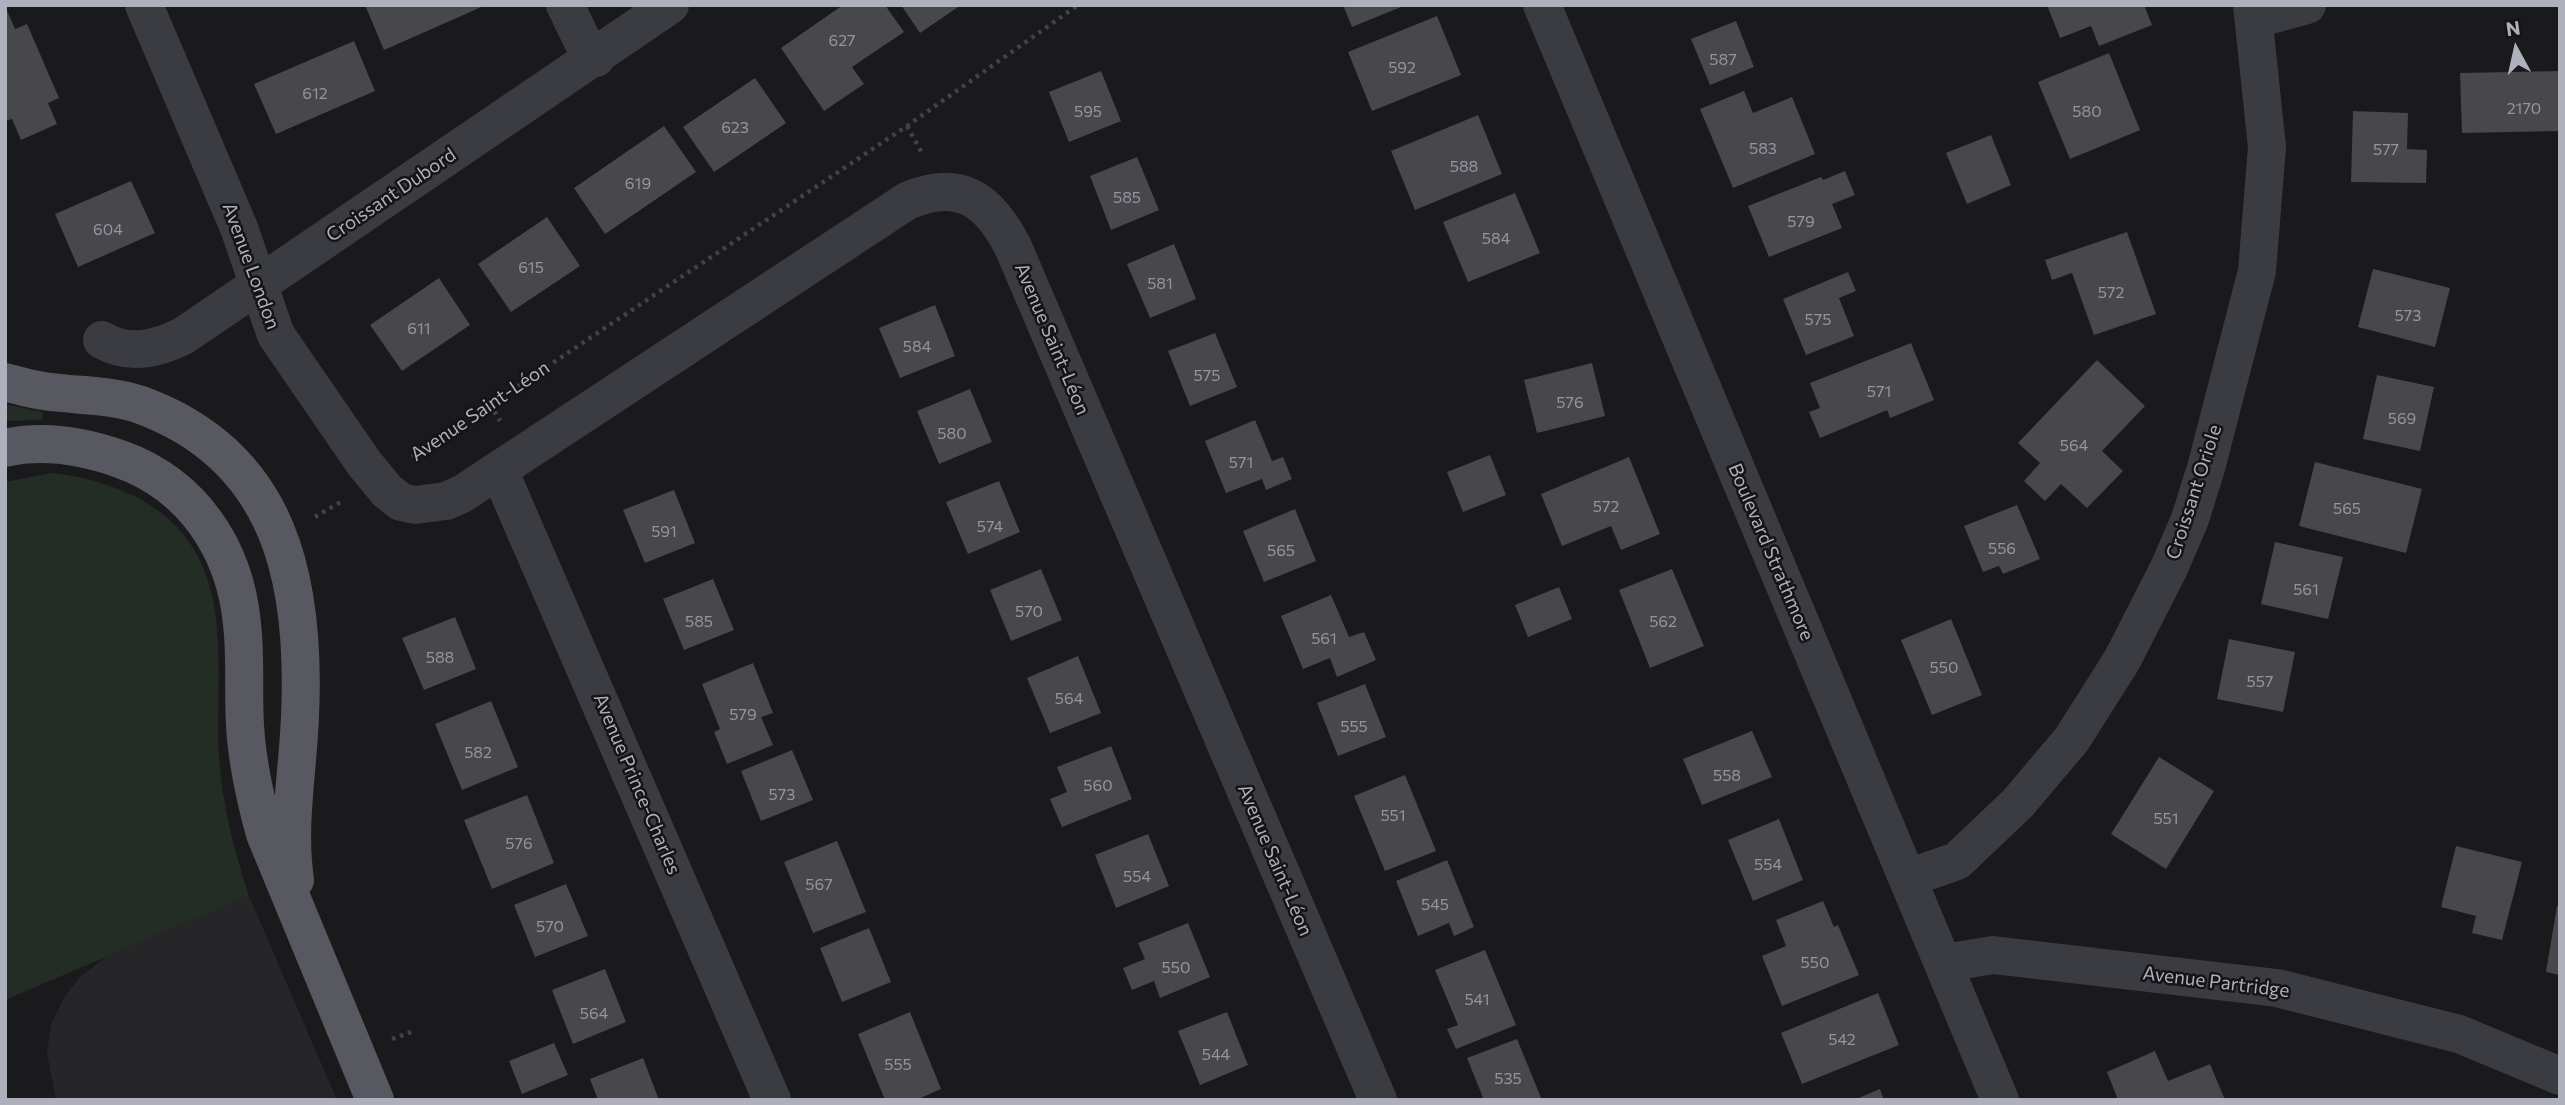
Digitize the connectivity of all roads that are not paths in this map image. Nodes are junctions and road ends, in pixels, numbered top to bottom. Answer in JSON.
{"nodes":[{"id":1,"x":144,"y":5,"type":"edge"},
{"id":2,"x":565,"y":5,"type":"edge"},
{"id":3,"x":670,"y":5,"type":"edge"},
{"id":4,"x":1542,"y":5,"type":"edge"},
{"id":5,"x":2306,"y":5,"type":"edge"},
{"id":6,"x":2254,"y":12,"type":"edge"},
{"id":7,"x":596,"y":58,"type":"junction"},
{"id":8,"x":257,"y":285,"type":"junction"},
{"id":9,"x":102,"y":340,"type":"dead end"},
{"id":10,"x":5,"y":382,"type":"edge"},
{"id":11,"x":5,"y":448,"type":"edge"},
{"id":12,"x":499,"y":470,"type":"junction"},
{"id":13,"x":401,"y":502,"type":"joint"},
{"id":14,"x":1908,"y":878,"type":"junction"},
{"id":15,"x":301,"y":920,"type":"junction"},
{"id":16,"x":1944,"y":963,"type":"junction"},
{"id":17,"x":2560,"y":1076,"type":"edge"},
{"id":18,"x":374,"y":1100,"type":"edge"},
{"id":19,"x":772,"y":1100,"type":"edge"},
{"id":20,"x":1378,"y":1100,"type":"edge"},
{"id":21,"x":2000,"y":1100,"type":"edge"}],
"edges":[{"from":1,"to":8,"type":"street","name":"Avenue London"},
{"from":2,"to":7,"type":"street"},
{"from":3,"to":7,"type":"street","name":"Croissant Dubord"},
{"from":4,"to":14,"type":"street","name":"Boulevard Strathmore"},
{"from":5,"to":6,"type":"street"},
{"from":6,"to":14,"type":"street","name":"Croissant Oriole"},
{"from":7,"to":8,"type":"street","name":"Croissant Dubord"},
{"from":8,"to":9,"type":"street","name":"Croissant Dubord"},
{"from":8,"to":13,"type":"street","name":"Avenue London"},
{"from":10,"to":15,"type":"main road"},
{"from":11,"to":15,"type":"main road"},
{"from":12,"to":13,"type":"street","name":"Avenue Saint-Léon"},
{"from":12,"to":19,"type":"street","name":"Avenue Prince-Charles"},
{"from":12,"to":20,"type":"street","name":"Avenue Saint-Léon"},
{"from":14,"to":16,"type":"street","name":"Boulevard Strathmore"},
{"from":15,"to":18,"type":"main road"},
{"from":16,"to":17,"type":"street","name":"Avenue Partridge"},
{"from":16,"to":21,"type":"street","name":"Boulevard Strathmore"}]}
